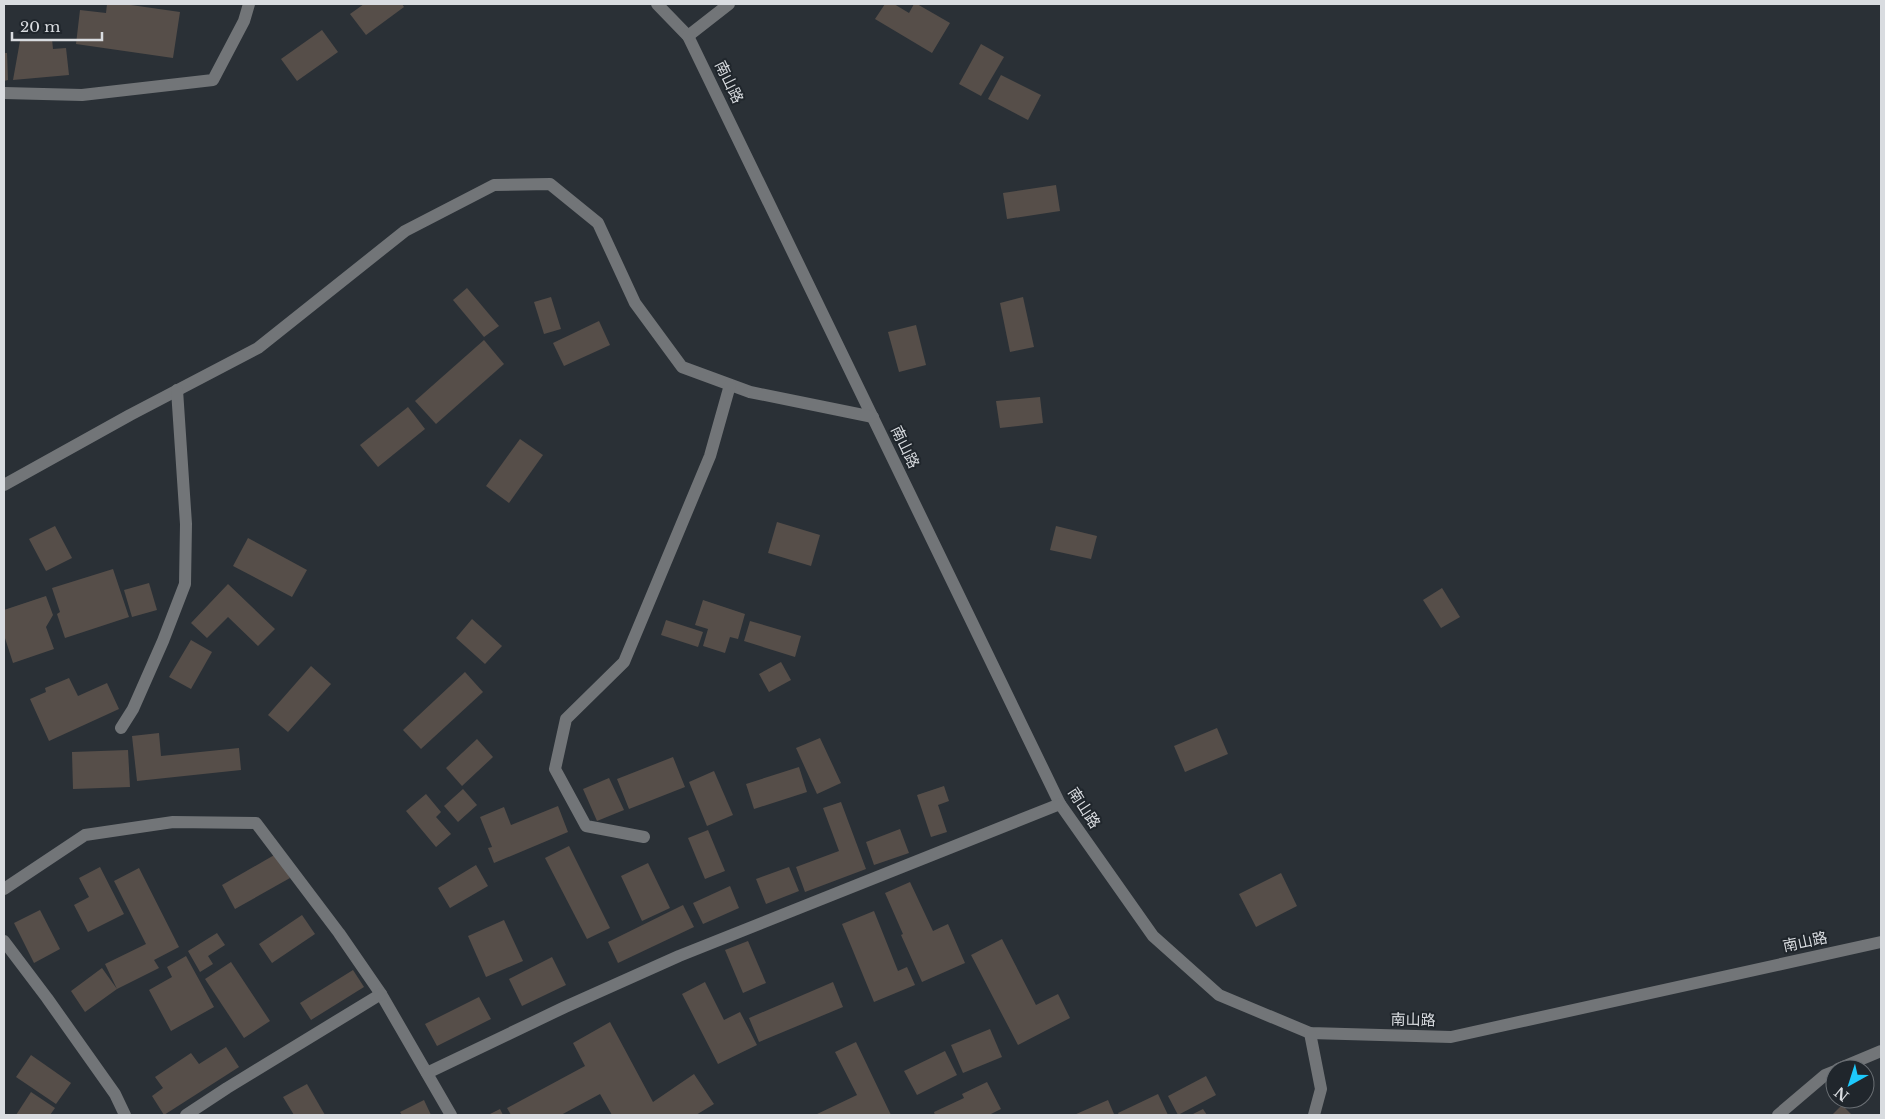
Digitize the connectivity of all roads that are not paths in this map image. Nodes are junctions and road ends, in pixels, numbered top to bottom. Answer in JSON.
{"nodes":[{"id":1,"x":249,"y":4,"type":"edge"},
{"id":2,"x":657,"y":4,"type":"edge"},
{"id":3,"x":729,"y":4,"type":"edge"},
{"id":4,"x":688,"y":36,"type":"junction"},
{"id":5,"x":4,"y":94,"type":"edge"},
{"id":6,"x":730,"y":385,"type":"junction"},
{"id":7,"x":177,"y":390,"type":"junction"},
{"id":8,"x":873,"y":417,"type":"junction"},
{"id":9,"x":4,"y":485,"type":"edge"},
{"id":10,"x":121,"y":728,"type":"dead end"},
{"id":11,"x":1060,"y":804,"type":"junction"},
{"id":12,"x":644,"y":837,"type":"dead end"},
{"id":13,"x":4,"y":889,"type":"edge"},
{"id":14,"x":4,"y":941,"type":"edge"},
{"id":15,"x":1881,"y":942,"type":"edge"},
{"id":16,"x":380,"y":994,"type":"junction"},
{"id":17,"x":1310,"y":1033,"type":"junction"},
{"id":18,"x":1881,"y":1050,"type":"edge"},
{"id":19,"x":1861,"y":1059,"type":"edge"},
{"id":20,"x":427,"y":1073,"type":"junction"},
{"id":21,"x":1825,"y":1075,"type":"edge"},
{"id":22,"x":126,"y":1115,"type":"edge"},
{"id":23,"x":186,"y":1115,"type":"edge"},
{"id":24,"x":451,"y":1115,"type":"edge"},
{"id":25,"x":1314,"y":1115,"type":"edge"},
{"id":26,"x":1778,"y":1115,"type":"edge"}],
"edges":[{"from":1,"to":5,"type":"street"},
{"from":2,"to":4,"type":"street","name":"南山路"},
{"from":3,"to":4,"type":"street"},
{"from":4,"to":8,"type":"street","name":"南山路"},
{"from":6,"to":7,"type":"street"},
{"from":6,"to":8,"type":"street"},
{"from":6,"to":12,"type":"street"},
{"from":7,"to":9,"type":"street"},
{"from":7,"to":10,"type":"street"},
{"from":8,"to":11,"type":"street","name":"南山路"},
{"from":11,"to":17,"type":"street","name":"南山路"},
{"from":11,"to":20,"type":"street"},
{"from":13,"to":16,"type":"street"},
{"from":14,"to":22,"type":"street"},
{"from":15,"to":17,"type":"street","name":"南山路"},
{"from":16,"to":20,"type":"street"},
{"from":16,"to":23,"type":"street"},
{"from":17,"to":25,"type":"street"},
{"from":18,"to":19,"type":"street"},
{"from":20,"to":24,"type":"street"},
{"from":21,"to":26,"type":"street"}]}
